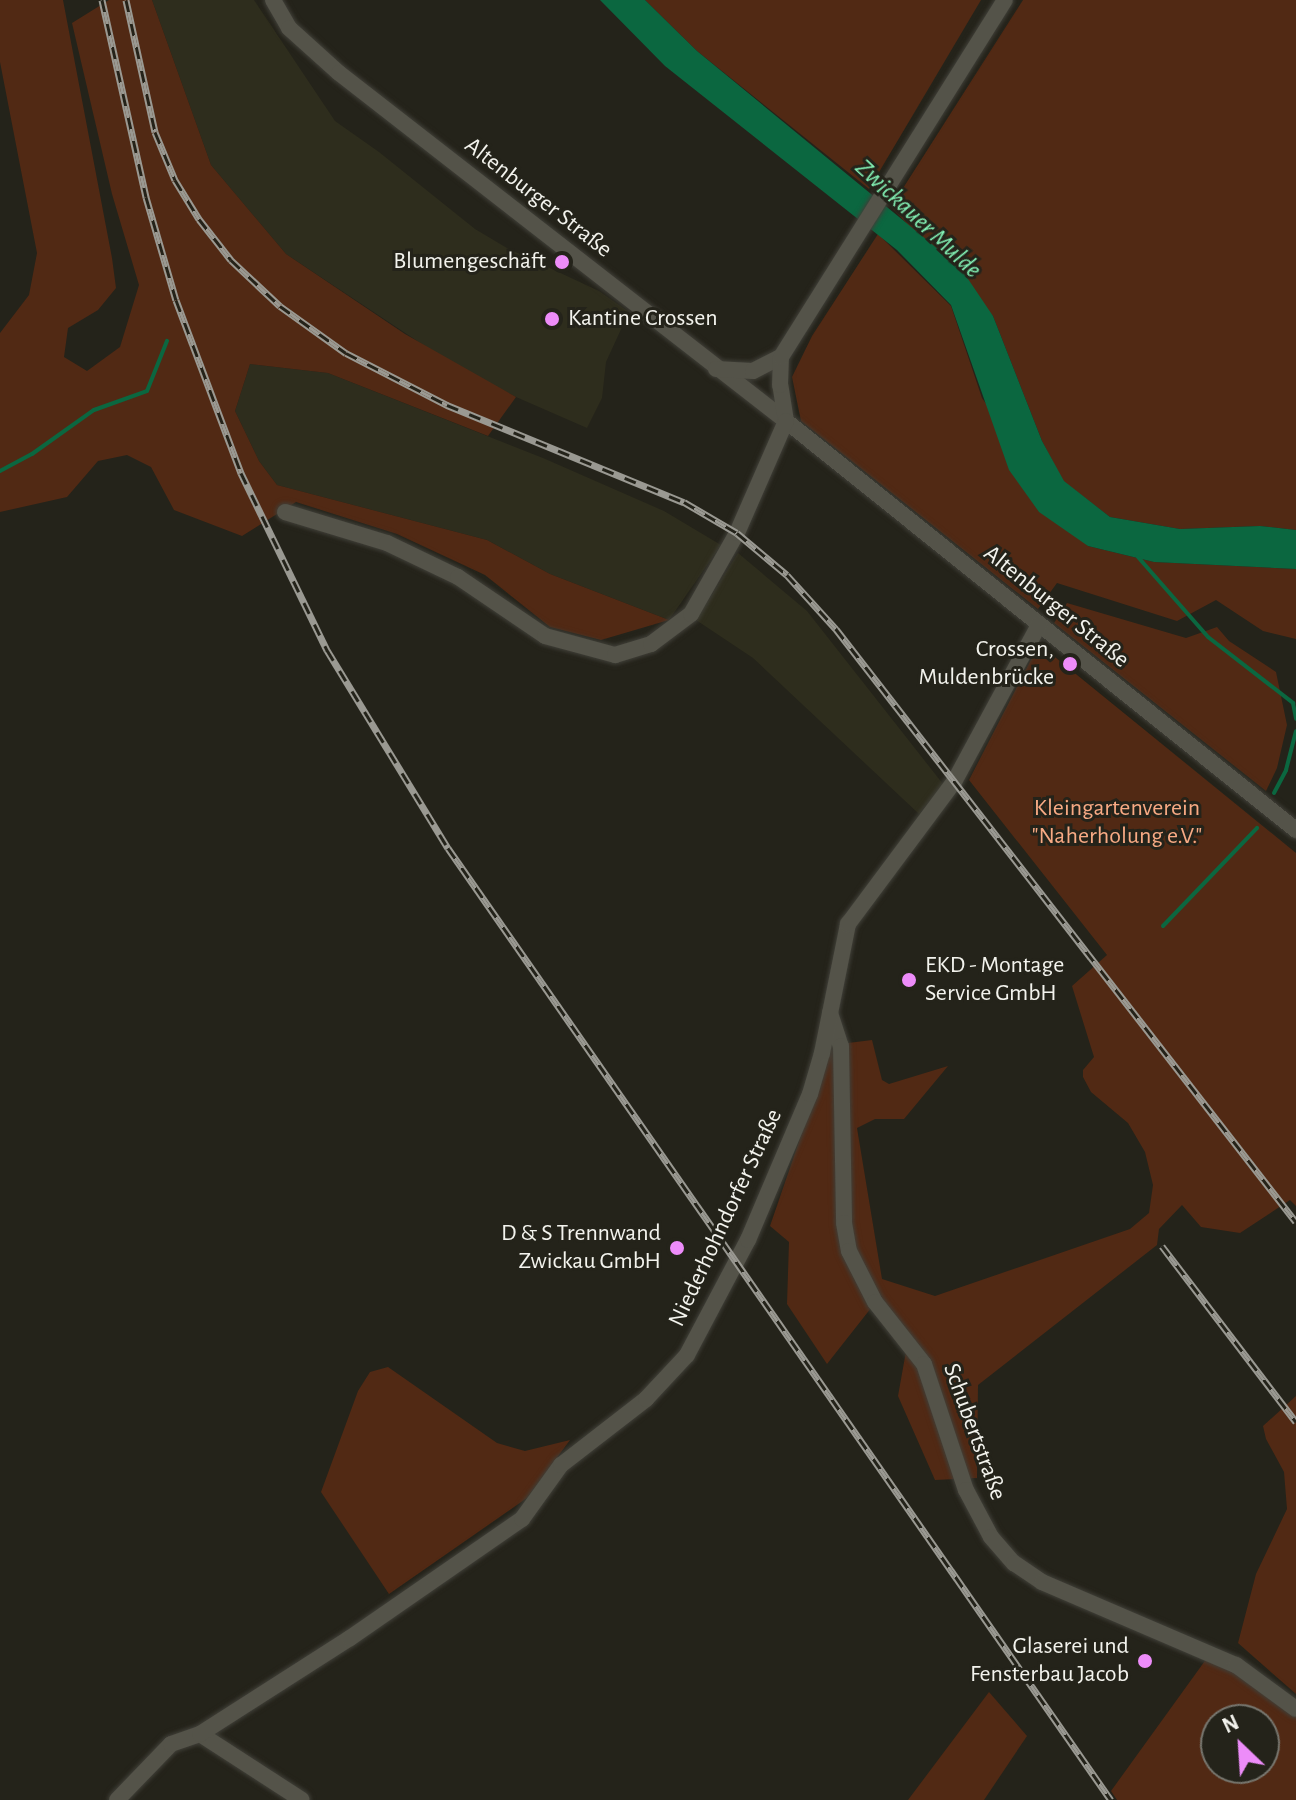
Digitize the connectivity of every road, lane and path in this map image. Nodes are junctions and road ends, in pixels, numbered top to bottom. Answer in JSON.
{"nodes":[{"id":1,"x":273,"y":0,"type":"edge"},
{"id":2,"x":1005,"y":0,"type":"edge"},
{"id":3,"x":781,"y":357,"type":"junction"},
{"id":4,"x":716,"y":369,"type":"junction"},
{"id":5,"x":786,"y":421,"type":"junction"},
{"id":6,"x":285,"y":512,"type":"dead end"},
{"id":7,"x":1039,"y":625,"type":"junction"},
{"id":8,"x":1296,"y":830,"type":"edge"},
{"id":9,"x":830,"y":1012,"type":"junction"},
{"id":10,"x":1296,"y":1709,"type":"edge"},
{"id":11,"x":200,"y":1734,"type":"junction"},
{"id":12,"x":117,"y":1800,"type":"edge"},
{"id":13,"x":302,"y":1800,"type":"edge"}],
"edges":[{"from":1,"to":4,"type":"street","name":"Altenburger Straße"},
{"from":2,"to":3,"type":"street"},
{"from":3,"to":4,"type":"street"},
{"from":3,"to":5,"type":"street"},
{"from":4,"to":5,"type":"street","name":"Altenburger Straße"},
{"from":5,"to":6,"type":"street"},
{"from":5,"to":7,"type":"street","name":"Altenburger Straße"},
{"from":7,"to":8,"type":"street","name":"Altenburger Straße"},
{"from":7,"to":9,"type":"street","name":"Niederhohndorfer Straße"},
{"from":9,"to":10,"type":"street","name":"Schubertstraße"},
{"from":9,"to":11,"type":"street","name":"Niederhohndorfer Straße"},
{"from":11,"to":12,"type":"street","name":"Niederhohndorfer Straße"},
{"from":11,"to":13,"type":"street"}]}
